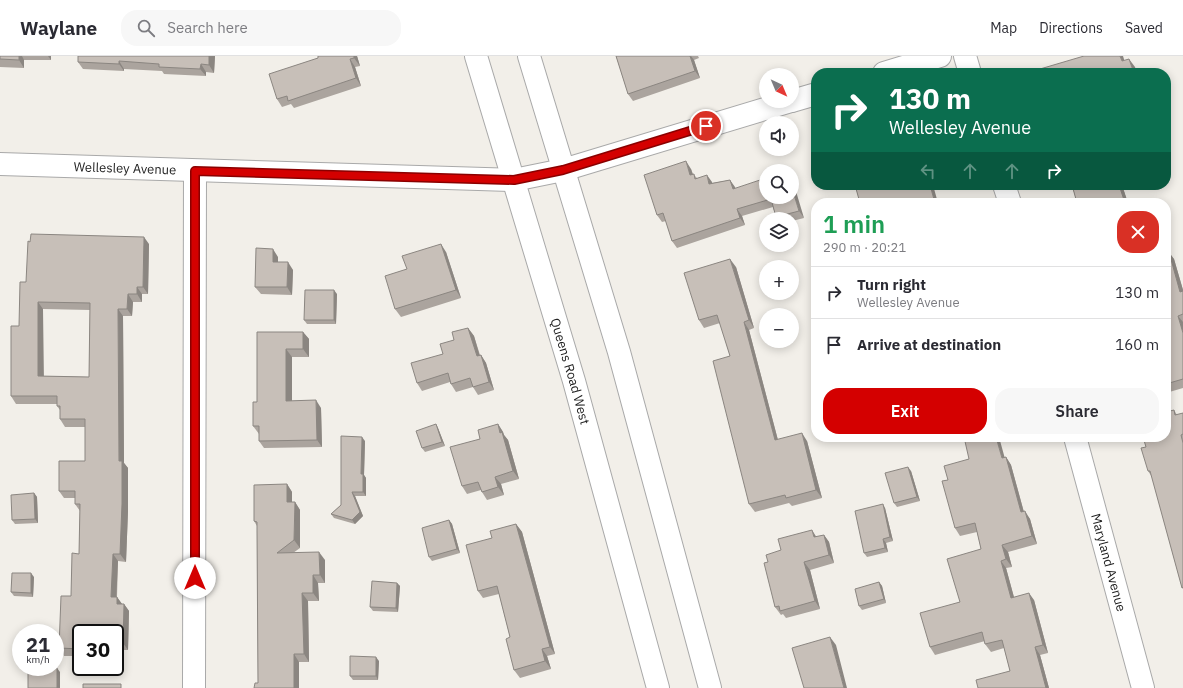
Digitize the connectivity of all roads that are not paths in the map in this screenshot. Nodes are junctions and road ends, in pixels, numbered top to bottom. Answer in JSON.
{"nodes":[{"id":1,"x":476,"y":56,"type":"edge"},
{"id":2,"x":529,"y":56,"type":"edge"},
{"id":3,"x":940,"y":56,"type":"edge"},
{"id":4,"x":965,"y":56,"type":"edge"},
{"id":5,"x":900,"y":68,"type":"edge"},
{"id":6,"x":969,"y":68,"type":"edge"},
{"id":7,"x":811,"y":95,"type":"edge"},
{"id":8,"x":799,"y":99,"type":"edge"},
{"id":9,"x":769,"y":108,"type":"edge"},
{"id":10,"x":0,"y":164,"type":"edge"},
{"id":11,"x":563,"y":170,"type":"junction"},
{"id":12,"x":195,"y":171,"type":"junction"},
{"id":13,"x":514,"y":180,"type":"junction"},
{"id":14,"x":1076,"y":442,"type":"edge"},
{"id":15,"x":194,"y":688,"type":"edge"},
{"id":16,"x":658,"y":688,"type":"edge"},
{"id":17,"x":710,"y":688,"type":"edge"},
{"id":18,"x":1143,"y":688,"type":"edge"}],
"edges":[{"from":1,"to":13,"type":"street","name":"Queens Road West"},
{"from":2,"to":11,"type":"street"},
{"from":3,"to":5,"type":"street"},
{"from":4,"to":6,"type":"street"},
{"from":7,"to":8,"type":"street","name":"Wellesley Avenue"},
{"from":9,"to":11,"type":"street","name":"Wellesley Avenue"},
{"from":10,"to":12,"type":"street","name":"Wellesley Avenue"},
{"from":11,"to":13,"type":"street","name":"Wellesley Avenue"},
{"from":11,"to":17,"type":"street"},
{"from":12,"to":13,"type":"street","name":"Wellesley Avenue"},
{"from":12,"to":15,"type":"street"},
{"from":13,"to":16,"type":"street","name":"Queens Road West"},
{"from":14,"to":18,"type":"street","name":"Maryland Avenue"}]}
